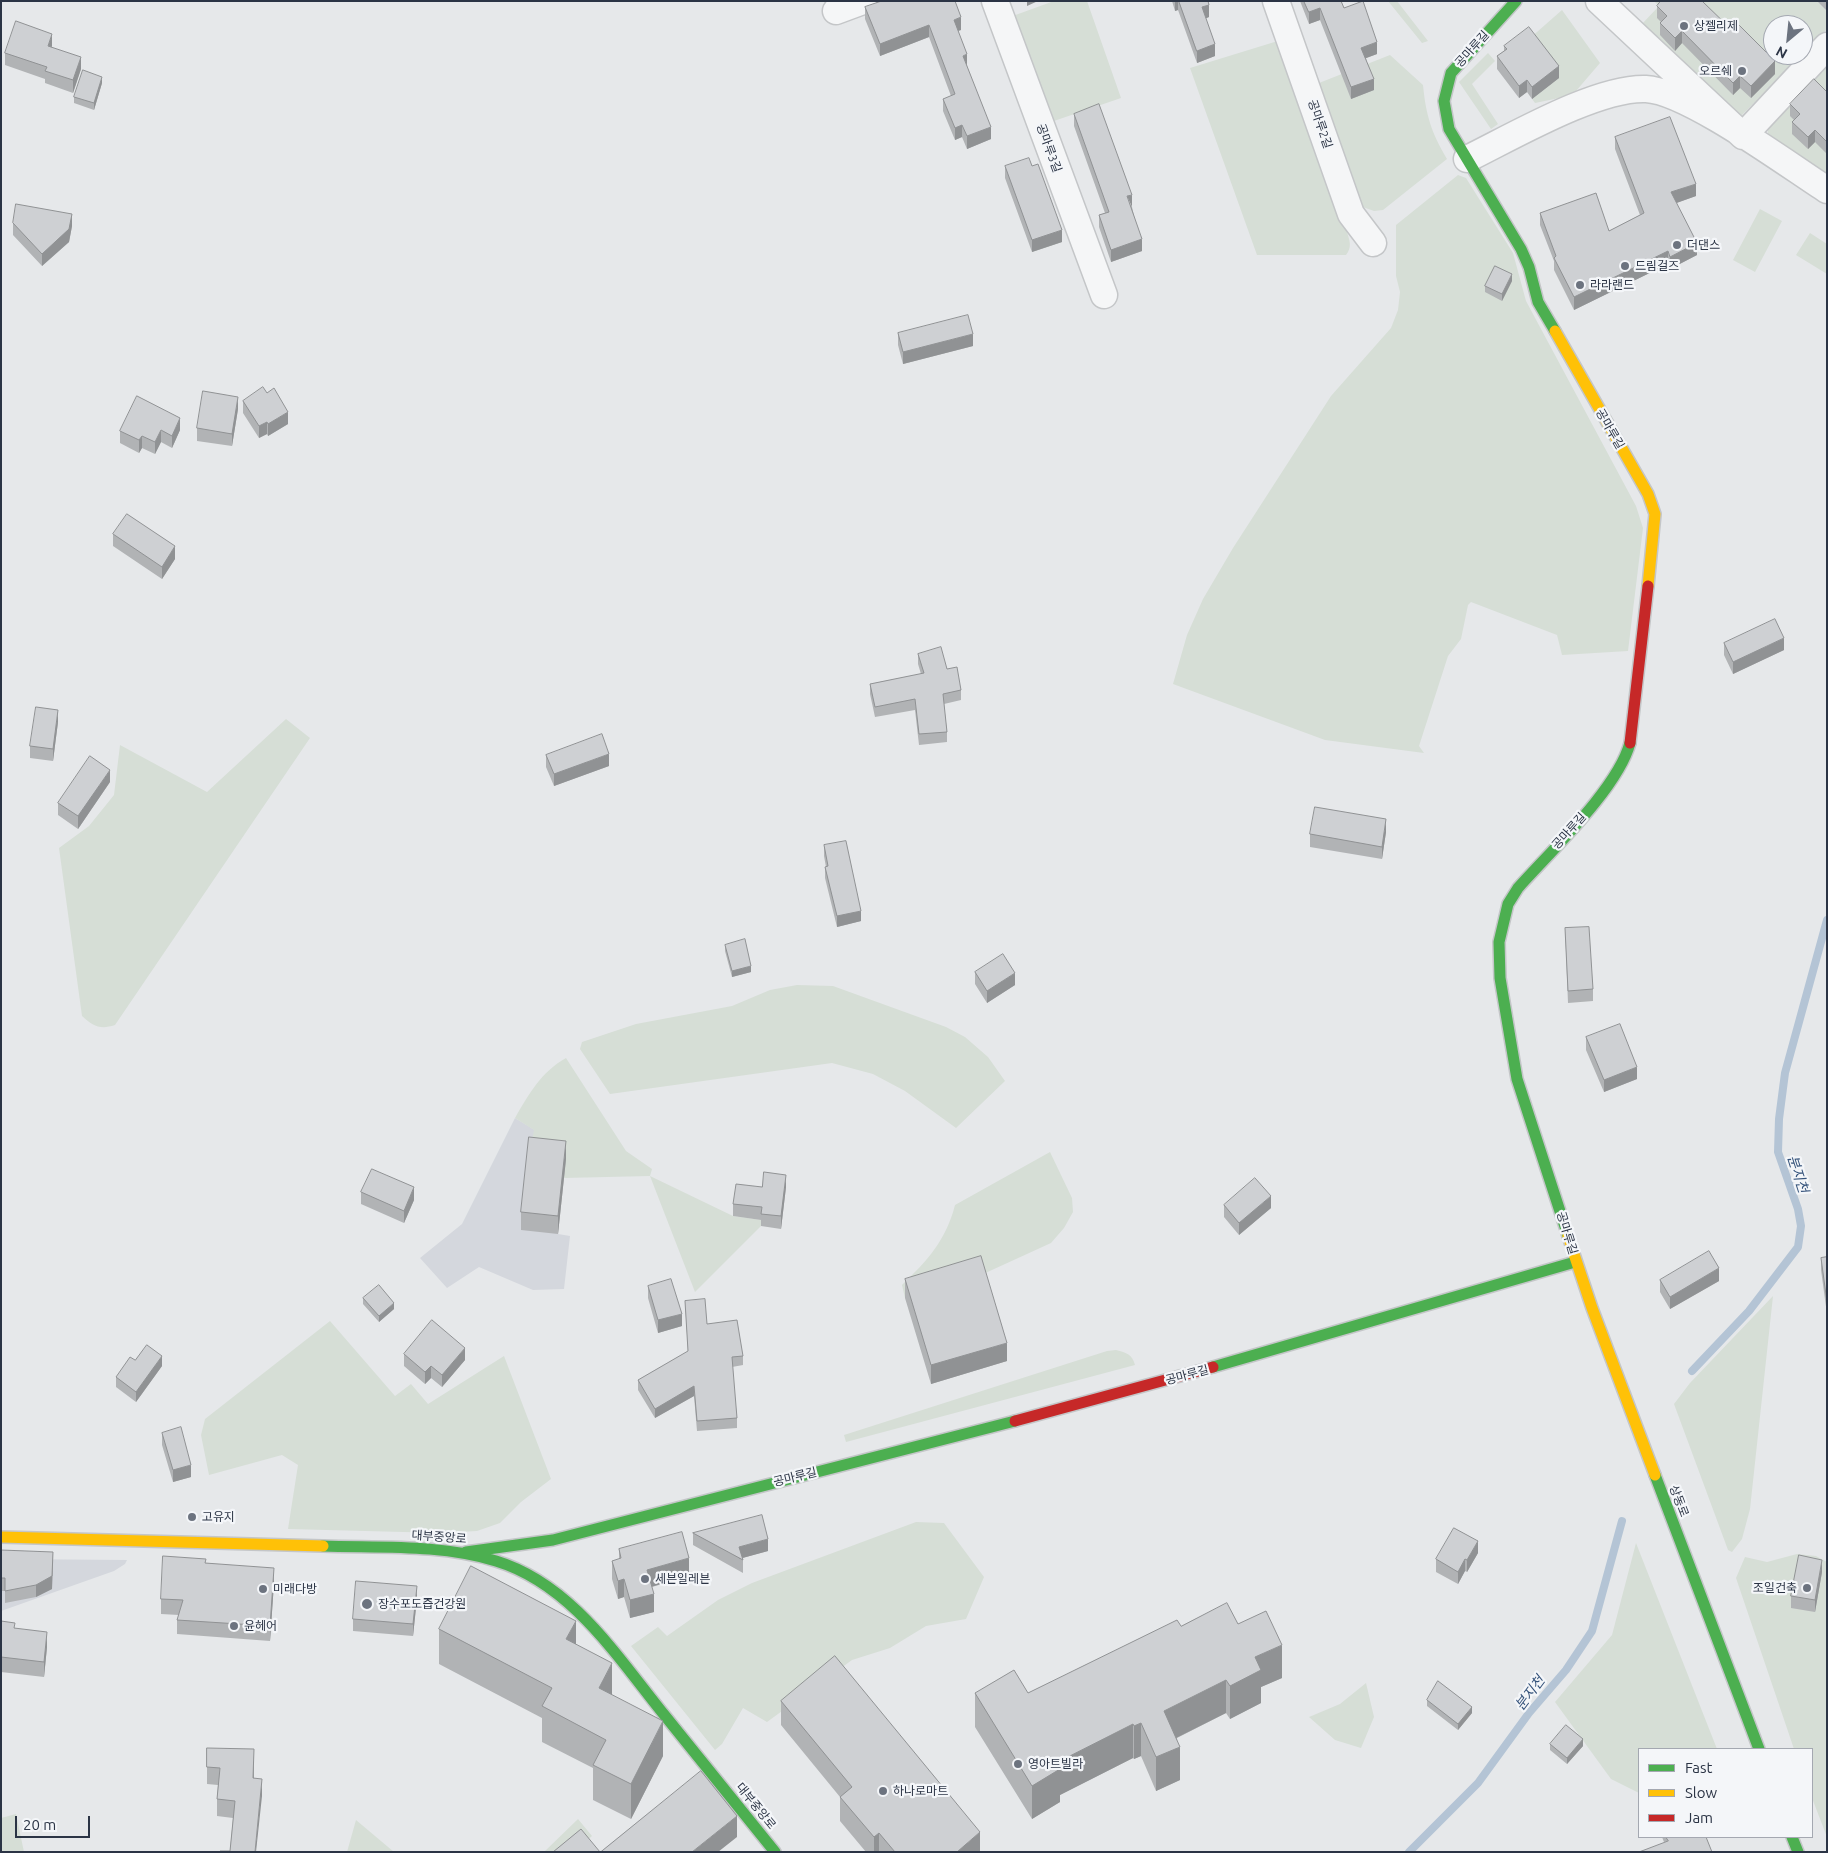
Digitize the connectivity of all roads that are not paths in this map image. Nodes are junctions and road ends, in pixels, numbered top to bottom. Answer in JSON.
{"nodes":[{"id":1,"x":863,"y":1,"type":"edge"},
{"id":2,"x":995,"y":1,"type":"edge"},
{"id":3,"x":1276,"y":1,"type":"edge"},
{"id":4,"x":1516,"y":1,"type":"edge"},
{"id":5,"x":1599,"y":1,"type":"edge"},
{"id":6,"x":836,"y":11,"type":"dead end"},
{"id":7,"x":1827,"y":46,"type":"edge"},
{"id":8,"x":1743,"y":136,"type":"junction"},
{"id":9,"x":1467,"y":158,"type":"junction"},
{"id":10,"x":1827,"y":190,"type":"edge"},
{"id":11,"x":1373,"y":243,"type":"dead end"},
{"id":12,"x":1104,"y":295,"type":"dead end"},
{"id":13,"x":1576,"y":1262,"type":"junction"},
{"id":14,"x":1,"y":1537,"type":"edge"},
{"id":15,"x":553,"y":1540,"type":"junction"},
{"id":16,"x":466,"y":1552,"type":"junction"},
{"id":17,"x":538,"y":1579,"type":"junction"},
{"id":18,"x":1759,"y":1748,"type":"edge"},
{"id":19,"x":1792,"y":1838,"type":"edge"},
{"id":20,"x":775,"y":1852,"type":"edge"},
{"id":21,"x":1798,"y":1852,"type":"edge"}],
"edges":[{"from":1,"to":6,"type":"street"},
{"from":2,"to":12,"type":"street","name":"공마루3길"},
{"from":3,"to":11,"type":"street","name":"공마루2길"},
{"from":4,"to":9,"type":"street","name":"공마루길"},
{"from":5,"to":8,"type":"street"},
{"from":7,"to":8,"type":"street"},
{"from":8,"to":9,"type":"street"},
{"from":8,"to":10,"type":"street"},
{"from":9,"to":13,"type":"street","name":"공마루길"},
{"from":13,"to":15,"type":"street","name":"공마루길"},
{"from":13,"to":18,"type":"street","name":"상동로"},
{"from":14,"to":16,"type":"street","name":"대부중앙로"},
{"from":15,"to":16,"type":"street","name":"공마루길"},
{"from":15,"to":17,"type":"street"},
{"from":16,"to":17,"type":"street","name":"대부중앙로"},
{"from":17,"to":20,"type":"street","name":"대부중앙로"},
{"from":19,"to":21,"type":"street"}]}
